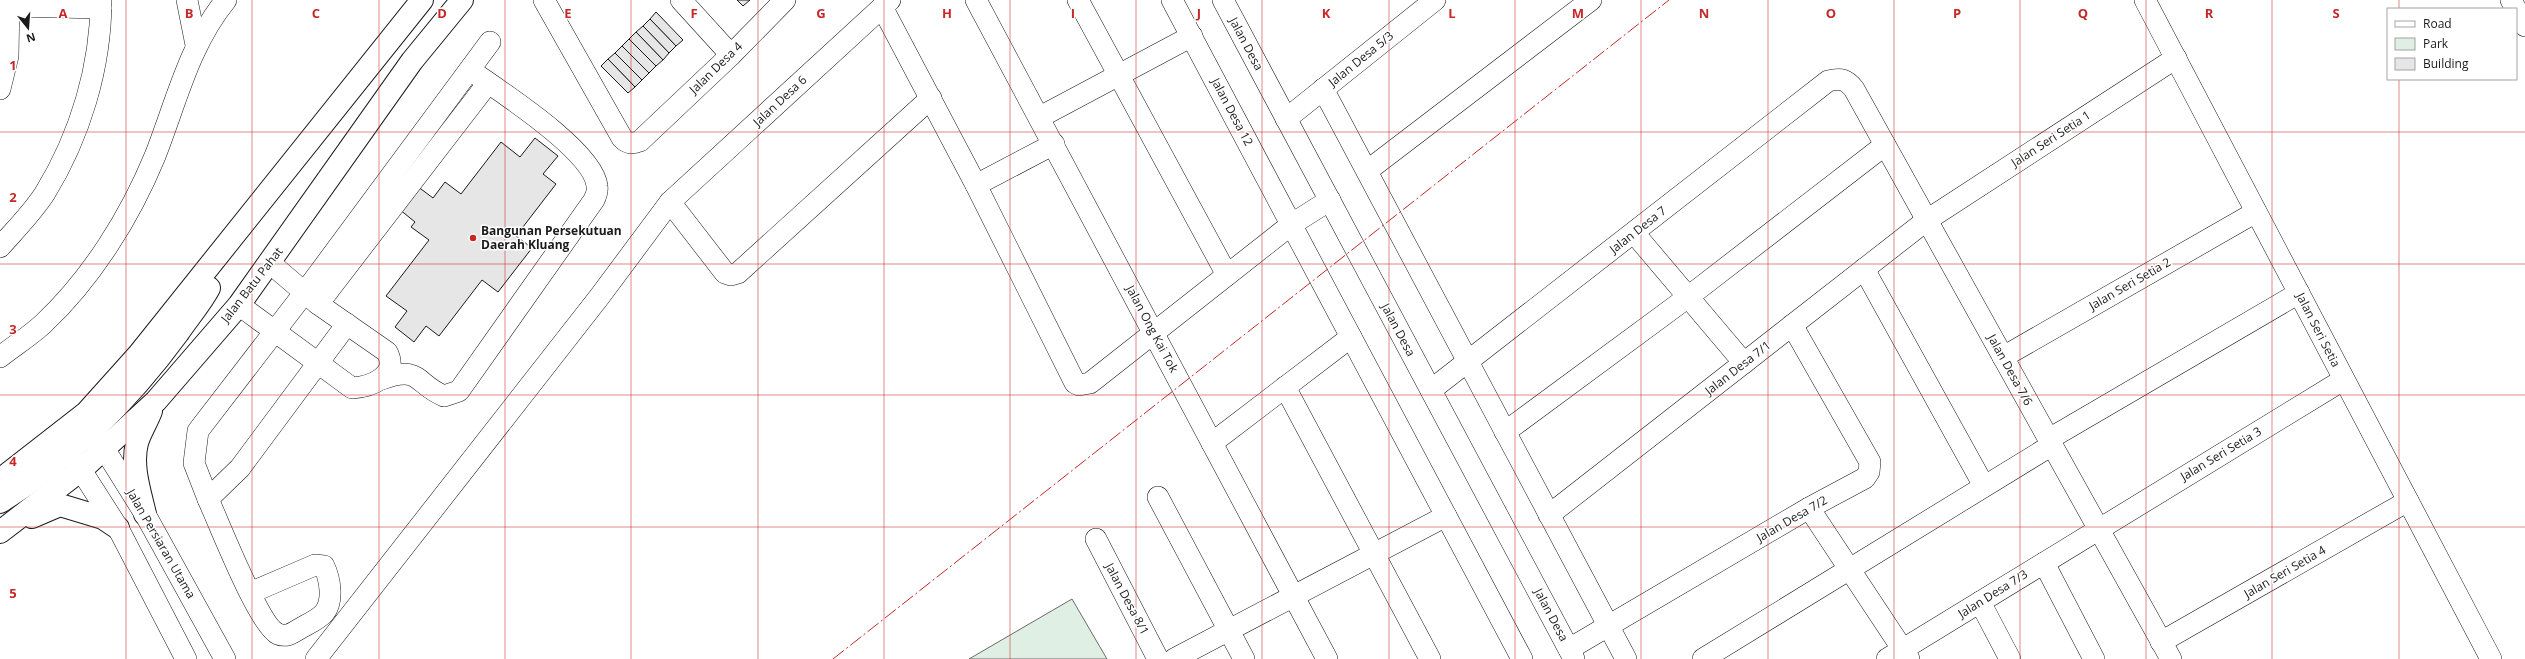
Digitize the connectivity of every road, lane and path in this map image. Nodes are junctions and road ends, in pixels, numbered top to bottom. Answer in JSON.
{"nodes":[{"id":1,"x":187,"y":0,"type":"edge"},
{"id":2,"x":226,"y":0,"type":"edge"},
{"id":3,"x":422,"y":0,"type":"edge"},
{"id":4,"x":462,"y":0,"type":"edge"},
{"id":5,"x":544,"y":0,"type":"edge"},
{"id":6,"x":681,"y":0,"type":"edge"},
{"id":7,"x":785,"y":0,"type":"edge"},
{"id":8,"x":976,"y":0,"type":"edge"},
{"id":9,"x":1078,"y":0,"type":"edge"},
{"id":10,"x":1172,"y":0,"type":"edge"},
{"id":11,"x":1223,"y":0,"type":"edge"},
{"id":12,"x":1435,"y":0,"type":"edge"},
{"id":13,"x":1591,"y":0,"type":"edge"},
{"id":14,"x":2145,"y":0,"type":"edge"},
{"id":15,"x":10,"y":3,"type":"edge"},
{"id":16,"x":886,"y":3,"type":"edge"},
{"id":17,"x":101,"y":4,"type":"edge"},
{"id":18,"x":2517,"y":10,"type":"edge"},
{"id":19,"x":2525,"y":26,"type":"edge"},
{"id":20,"x":1192,"y":36,"type":"junction"},
{"id":21,"x":490,"y":42,"type":"dead end"},
{"id":22,"x":196,"y":44,"type":"junction"},
{"id":23,"x":731,"y":55,"type":"junction"},
{"id":24,"x":2176,"y":58,"type":"junction"},
{"id":25,"x":470,"y":70,"type":"junction"},
{"id":26,"x":1119,"y":75,"type":"junction"},
{"id":27,"x":1848,"y":81,"type":"joint"},
{"id":28,"x":488,"y":83,"type":"junction"},
{"id":29,"x":0,"y":89,"type":"edge"},
{"id":30,"x":1323,"y":89,"type":"junction"},
{"id":31,"x":931,"y":98,"type":"junction"},
{"id":32,"x":1040,"y":117,"type":"junction"},
{"id":33,"x":1286,"y":119,"type":"junction"},
{"id":34,"x":1054,"y":144,"type":"junction"},
{"id":35,"x":1885,"y":145,"type":"junction"},
{"id":36,"x":1367,"y":172,"type":"junction"},
{"id":37,"x":976,"y":185,"type":"junction"},
{"id":38,"x":1330,"y":200,"type":"junction"},
{"id":39,"x":670,"y":202,"type":"junction"},
{"id":40,"x":2256,"y":212,"type":"junction"},
{"id":41,"x":1927,"y":220,"type":"junction"},
{"id":42,"x":244,"y":224,"type":"junction"},
{"id":43,"x":1292,"y":224,"type":"junction"},
{"id":44,"x":1634,"y":233,"type":"junction"},
{"id":45,"x":0,"y":247,"type":"edge"},
{"id":46,"x":270,"y":263,"type":"junction"},
{"id":47,"x":1864,"y":269,"type":"junction"},
{"id":48,"x":1227,"y":275,"type":"junction"},
{"id":49,"x":2299,"y":293,"type":"junction"},
{"id":50,"x":1688,"y":297,"type":"junction"},
{"id":51,"x":311,"y":298,"type":"junction"},
{"id":52,"x":239,"y":304,"type":"junction"},
{"id":53,"x":347,"y":324,"type":"junction"},
{"id":54,"x":1792,"y":325,"type":"junction"},
{"id":55,"x":274,"y":331,"type":"junction"},
{"id":56,"x":1154,"y":332,"type":"junction"},
{"id":57,"x":1351,"y":337,"type":"junction"},
{"id":58,"x":0,"y":357,"type":"edge"},
{"id":59,"x":2003,"y":357,"type":"junction"},
{"id":60,"x":1468,"y":360,"type":"junction"},
{"id":61,"x":318,"y":363,"type":"junction"},
{"id":62,"x":1744,"y":363,"type":"junction"},
{"id":63,"x":382,"y":379,"type":"junction"},
{"id":64,"x":2343,"y":380,"type":"junction"},
{"id":65,"x":1285,"y":387,"type":"junction"},
{"id":66,"x":1431,"y":390,"type":"junction"},
{"id":67,"x":156,"y":401,"type":"junction"},
{"id":68,"x":1505,"y":432,"type":"junction"},
{"id":69,"x":99,"y":440,"type":"junction"},
{"id":70,"x":2050,"y":442,"type":"junction"},
{"id":71,"x":1212,"y":443,"type":"junction"},
{"id":72,"x":75,"y":461,"type":"junction"},
{"id":73,"x":0,"y":480,"type":"edge"},
{"id":74,"x":1984,"y":486,"type":"junction"},
{"id":75,"x":1158,"y":497,"type":"dead end"},
{"id":76,"x":208,"y":500,"type":"junction"},
{"id":77,"x":0,"y":502,"type":"edge"},
{"id":78,"x":2408,"y":502,"type":"junction"},
{"id":79,"x":1810,"y":508,"type":"junction"},
{"id":80,"x":145,"y":514,"type":"junction"},
{"id":81,"x":1549,"y":515,"type":"junction"},
{"id":82,"x":1446,"y":516,"type":"junction"},
{"id":83,"x":118,"y":528,"type":"junction"},
{"id":84,"x":2099,"y":529,"type":"junction"},
{"id":85,"x":3,"y":530,"type":"edge"},
{"id":86,"x":1096,"y":539,"type":"dead end"},
{"id":87,"x":162,"y":546,"type":"junction"},
{"id":88,"x":1374,"y":554,"type":"junction"},
{"id":89,"x":135,"y":562,"type":"junction"},
{"id":90,"x":2044,"y":563,"type":"junction"},
{"id":91,"x":1850,"y":569,"type":"junction"},
{"id":92,"x":250,"y":593,"type":"dead end"},
{"id":93,"x":1294,"y":597,"type":"junction"},
{"id":94,"x":1980,"y":602,"type":"junction"},
{"id":95,"x":1607,"y":626,"type":"junction"},
{"id":96,"x":1229,"y":630,"type":"junction"},
{"id":97,"x":2166,"y":650,"type":"edge"},
{"id":98,"x":1571,"y":654,"type":"edge"},
{"id":99,"x":1900,"y":656,"type":"edge"},
{"id":100,"x":2489,"y":658,"type":"edge"},
{"id":101,"x":186,"y":659,"type":"edge"},
{"id":102,"x":225,"y":659,"type":"edge"},
{"id":103,"x":316,"y":659,"type":"edge"},
{"id":104,"x":1158,"y":659,"type":"edge"},
{"id":105,"x":1174,"y":659,"type":"edge"},
{"id":106,"x":1244,"y":659,"type":"edge"},
{"id":107,"x":1327,"y":659,"type":"edge"},
{"id":108,"x":1430,"y":659,"type":"edge"},
{"id":109,"x":1522,"y":659,"type":"edge"},
{"id":110,"x":1626,"y":659,"type":"edge"},
{"id":111,"x":1703,"y":659,"type":"edge"},
{"id":112,"x":2010,"y":659,"type":"edge"},
{"id":113,"x":2094,"y":659,"type":"edge"}],
"edges":[{"from":1,"to":22,"type":"street"},
{"from":2,"to":22,"type":"street"},
{"from":3,"to":42,"type":"highway"},
{"from":4,"to":46,"type":"highway","name":"Jalan Batu Pahat"},
{"from":5,"to":23,"type":"street","name":"Jalan Desa 4"},
{"from":6,"to":23,"type":"street"},
{"from":7,"to":23,"type":"street","name":"Jalan Desa 4"},
{"from":8,"to":32,"type":"street","name":"Jalan Ong Kai Tok"},
{"from":9,"to":26,"type":"street"},
{"from":10,"to":20,"type":"street","name":"Jalan Desa 12"},
{"from":11,"to":33,"type":"street","name":"Jalan Desa"},
{"from":12,"to":30,"type":"street","name":"Jalan Desa 5/3"},
{"from":13,"to":36,"type":"street"},
{"from":14,"to":24,"type":"street","name":"Jalan Seri Setia"},
{"from":15,"to":17,"type":"street"},
{"from":15,"to":29,"type":"street"},
{"from":16,"to":31,"type":"street"},
{"from":16,"to":39,"type":"street","name":"Jalan Desa 6"},
{"from":17,"to":45,"type":"street"},
{"from":18,"to":19,"type":"street"},
{"from":20,"to":26,"type":"street"},
{"from":20,"to":43,"type":"street","name":"Jalan Desa 12"},
{"from":21,"to":25,"type":"street"},
{"from":22,"to":58,"type":"street"},
{"from":24,"to":40,"type":"street","name":"Jalan Seri Setia"},
{"from":24,"to":41,"type":"street","name":"Jalan Seri Setia 1"},
{"from":25,"to":28,"type":"street"},
{"from":25,"to":51,"type":"street"},
{"from":26,"to":32,"type":"street"},
{"from":26,"to":48,"type":"street"},
{"from":27,"to":35,"type":"street","name":"Jalan Desa 7/6"},
{"from":27,"to":44,"type":"street","name":"Jalan Desa 7"},
{"from":28,"to":51,"type":"street"},
{"from":28,"to":63,"type":"street"},
{"from":30,"to":33,"type":"street","name":"Jalan Desa 5/3"},
{"from":30,"to":36,"type":"street"},
{"from":31,"to":37,"type":"street"},
{"from":31,"to":39,"type":"street"},
{"from":32,"to":34,"type":"street","name":"Jalan Ong Kai Tok"},
{"from":33,"to":38,"type":"street","name":"Jalan Desa"},
{"from":34,"to":37,"type":"street"},
{"from":34,"to":56,"type":"street","name":"Jalan Ong Kai Tok"},
{"from":35,"to":41,"type":"street","name":"Jalan Desa 7/6"},
{"from":35,"to":50,"type":"street"},
{"from":36,"to":60,"type":"street"},
{"from":37,"to":56,"type":"street"},
{"from":38,"to":43,"type":"street"},
{"from":38,"to":66,"type":"street","name":"Jalan Desa"},
{"from":39,"to":103,"type":"street","name":"Jalan Desa 6"},
{"from":40,"to":49,"type":"street","name":"Jalan Seri Setia"},
{"from":40,"to":59,"type":"street","name":"Jalan Seri Setia 2"},
{"from":41,"to":47,"type":"street","name":"Jalan Desa 7/1"},
{"from":41,"to":59,"type":"street","name":"Jalan Desa 7/6"},
{"from":42,"to":69,"type":"highway"},
{"from":42,"to":73,"type":"highway"},
{"from":43,"to":48,"type":"street"},
{"from":43,"to":57,"type":"street"},
{"from":44,"to":50,"type":"street"},
{"from":44,"to":60,"type":"street","name":"Jalan Desa 7"},
{"from":46,"to":51,"type":"street"},
{"from":46,"to":52,"type":"highway","name":"Jalan Batu Pahat"},
{"from":47,"to":54,"type":"street","name":"Jalan Desa 7/1"},
{"from":47,"to":74,"type":"street"},
{"from":48,"to":56,"type":"street"},
{"from":49,"to":64,"type":"street","name":"Jalan Seri Setia"},
{"from":49,"to":70,"type":"street"},
{"from":50,"to":62,"type":"street"},
{"from":50,"to":68,"type":"street"},
{"from":51,"to":53,"type":"street"},
{"from":51,"to":55,"type":"street"},
{"from":52,"to":55,"type":"street"},
{"from":52,"to":67,"type":"highway","name":"Jalan Batu Pahat"},
{"from":53,"to":61,"type":"street"},
{"from":53,"to":63,"type":"street"},
{"from":54,"to":62,"type":"street","name":"Jalan Desa 7/1"},
{"from":54,"to":79,"type":"street","name":"Jalan Desa 7/2"},
{"from":55,"to":61,"type":"street"},
{"from":55,"to":76,"type":"street"},
{"from":56,"to":71,"type":"street","name":"Jalan Ong Kai Tok"},
{"from":57,"to":65,"type":"street"},
{"from":57,"to":82,"type":"street"},
{"from":59,"to":70,"type":"street","name":"Jalan Desa 7/6"},
{"from":60,"to":66,"type":"street","name":"Jalan Desa 7"},
{"from":60,"to":68,"type":"street"},
{"from":61,"to":63,"type":"street"},
{"from":61,"to":76,"type":"street"},
{"from":62,"to":81,"type":"street","name":"Jalan Desa 7/1"},
{"from":64,"to":78,"type":"street","name":"Jalan Seri Setia"},
{"from":64,"to":84,"type":"street","name":"Jalan Seri Setia 3"},
{"from":65,"to":71,"type":"street"},
{"from":65,"to":88,"type":"street"},
{"from":66,"to":98,"type":"street","name":"Jalan Desa"},
{"from":67,"to":69,"type":"highway","name":"Jalan Batu Pahat"},
{"from":67,"to":80,"type":"highway"},
{"from":68,"to":81,"type":"street"},
{"from":69,"to":72,"type":"highway","name":"Jalan Batu Pahat"},
{"from":69,"to":80,"type":"street","name":"Jalan Persiaran Utama"},
{"from":70,"to":74,"type":"street"},
{"from":70,"to":84,"type":"street","name":"Jalan Desa 7/6"},
{"from":71,"to":93,"type":"street","name":"Jalan Ong Kai Tok"},
{"from":72,"to":77,"type":"highway"},
{"from":72,"to":83,"type":"street"},
{"from":72,"to":85,"type":"highway","name":"Jalan Batu Pahat"},
{"from":74,"to":91,"type":"street"},
{"from":75,"to":96,"type":"street"},
{"from":76,"to":92,"type":"street"},
{"from":78,"to":97,"type":"street","name":"Jalan Seri Setia 4"},
{"from":78,"to":100,"type":"street","name":"Jalan Seri Setia"},
{"from":79,"to":91,"type":"street"},
{"from":79,"to":95,"type":"street","name":"Jalan Desa 7/2"},
{"from":80,"to":87,"type":"street","name":"Jalan Persiaran Utama"},
{"from":81,"to":95,"type":"street"},
{"from":82,"to":88,"type":"street"},
{"from":82,"to":109,"type":"street"},
{"from":83,"to":85,"type":"highway"},
{"from":83,"to":89,"type":"street"},
{"from":84,"to":90,"type":"street","name":"Jalan Desa 7/3"},
{"from":84,"to":97,"type":"street","name":"Jalan Desa 7/6"},
{"from":86,"to":104,"type":"street","name":"Jalan Desa 8/1"},
{"from":87,"to":89,"type":"street"},
{"from":87,"to":102,"type":"street","name":"Jalan Persiaran Utama"},
{"from":88,"to":93,"type":"street"},
{"from":88,"to":108,"type":"street"},
{"from":89,"to":101,"type":"street"},
{"from":90,"to":94,"type":"street","name":"Jalan Desa 7/3"},
{"from":90,"to":113,"type":"street"},
{"from":91,"to":99,"type":"street"},
{"from":91,"to":111,"type":"street"},
{"from":93,"to":96,"type":"street"},
{"from":93,"to":107,"type":"street","name":"Jalan Ong Kai Tok"},
{"from":94,"to":99,"type":"street","name":"Jalan Desa 7/3"},
{"from":94,"to":112,"type":"street"},
{"from":95,"to":98,"type":"street","name":"Jalan Desa 7/2"},
{"from":95,"to":110,"type":"street"},
{"from":96,"to":105,"type":"street"},
{"from":96,"to":106,"type":"street"}]}
